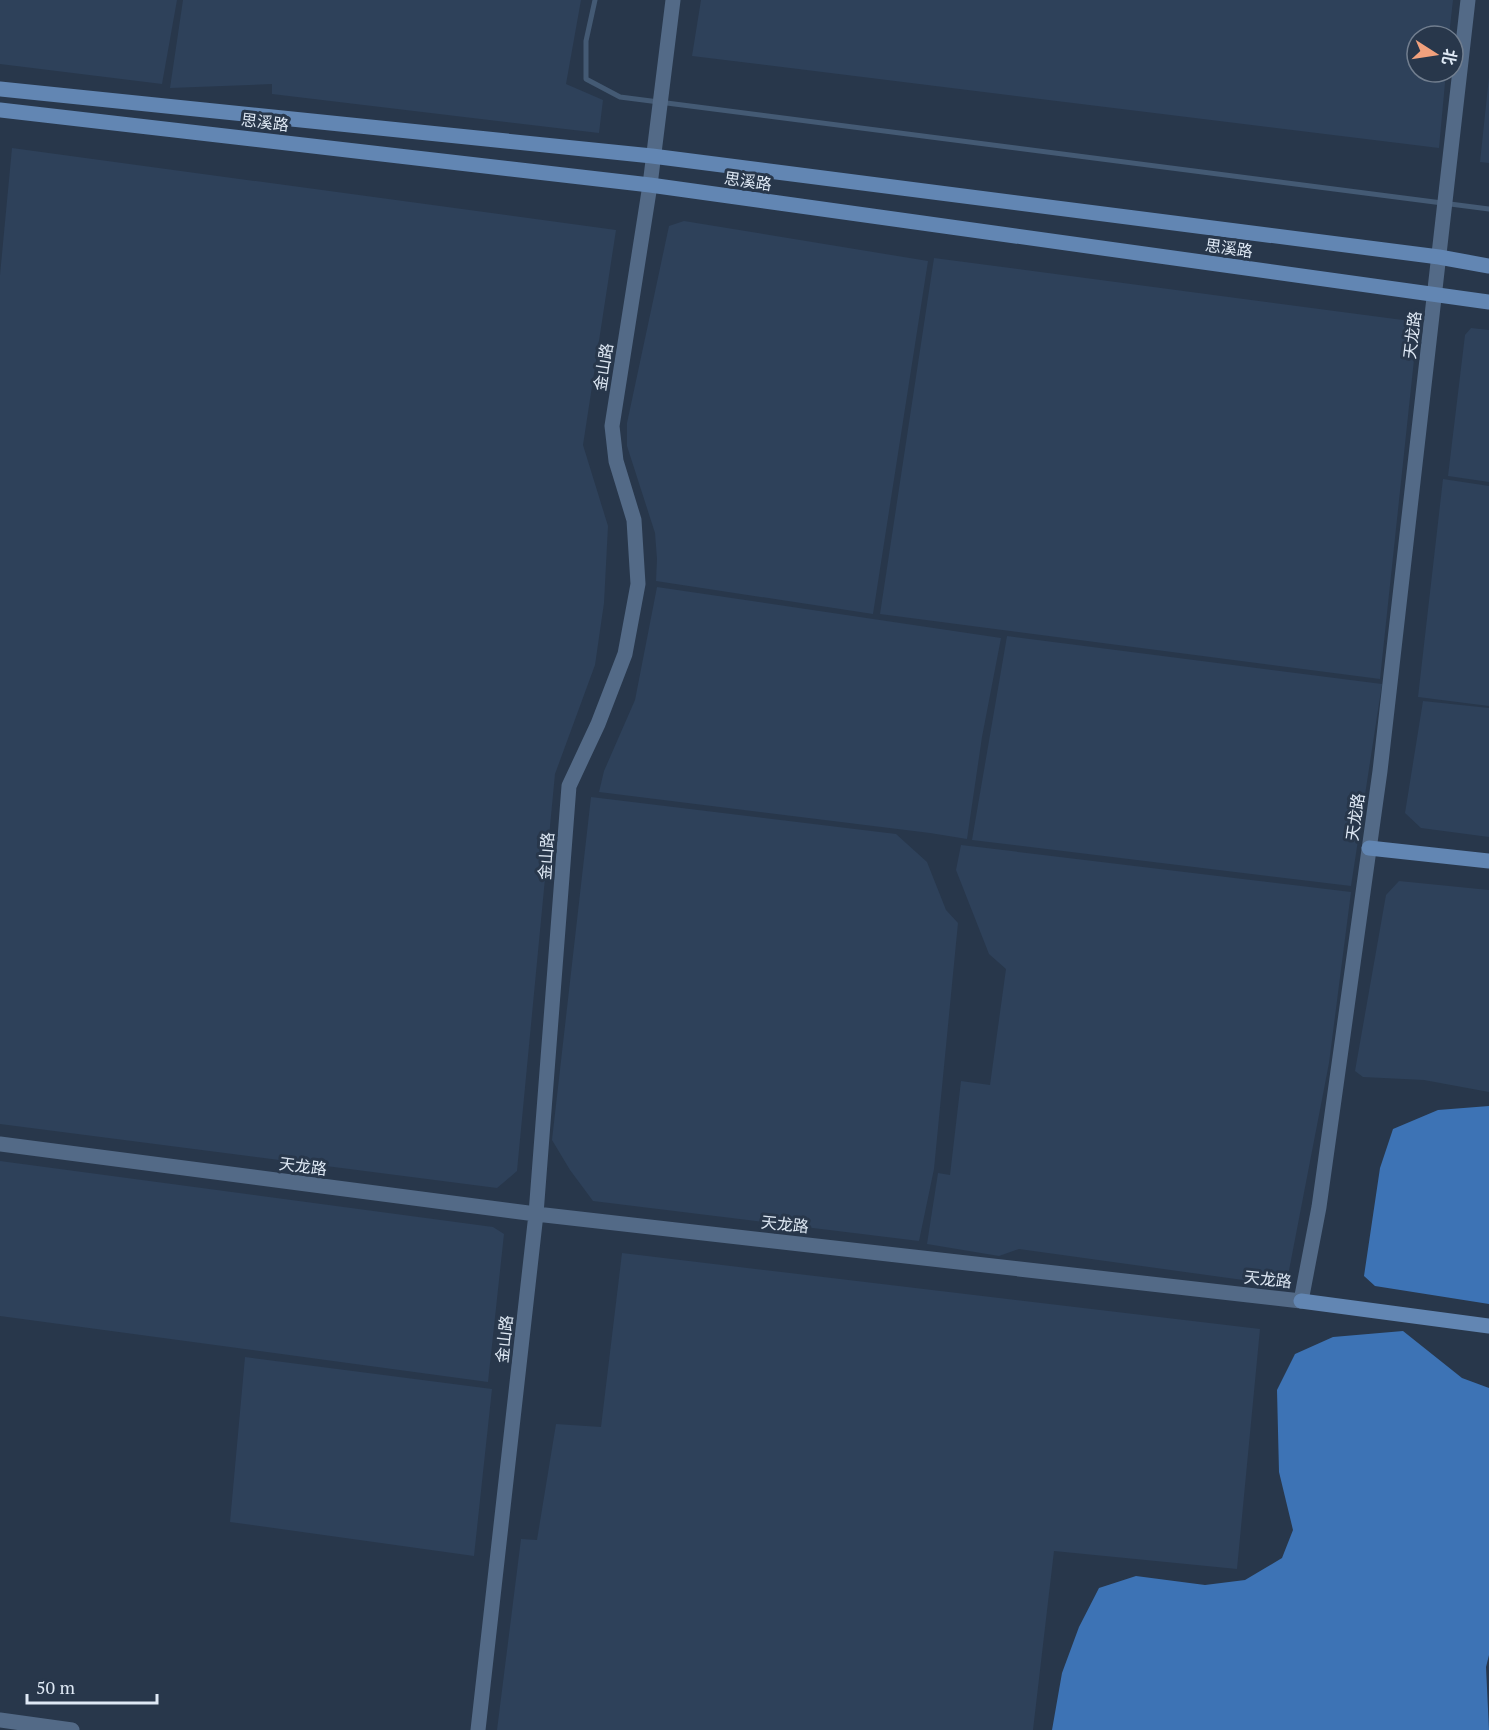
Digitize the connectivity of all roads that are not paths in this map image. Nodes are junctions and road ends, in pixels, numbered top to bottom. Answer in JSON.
{"nodes":[{"id":1,"x":673,"y":0,"type":"edge"},
{"id":2,"x":1468,"y":0,"type":"edge"},
{"id":3,"x":0,"y":89,"type":"edge"},
{"id":4,"x":0,"y":110,"type":"edge"},
{"id":5,"x":652,"y":156,"type":"junction"},
{"id":6,"x":650,"y":185,"type":"junction"},
{"id":7,"x":1439,"y":257,"type":"junction"},
{"id":8,"x":1489,"y":266,"type":"edge"},
{"id":9,"x":1435,"y":295,"type":"junction"},
{"id":10,"x":1489,"y":302,"type":"edge"},
{"id":11,"x":1369,"y":848,"type":"junction"},
{"id":12,"x":1489,"y":861,"type":"edge"},
{"id":13,"x":0,"y":1144,"type":"edge"},
{"id":14,"x":536,"y":1214,"type":"junction"},
{"id":15,"x":1301,"y":1301,"type":"junction"},
{"id":16,"x":1489,"y":1326,"type":"edge"},
{"id":17,"x":0,"y":1720,"type":"edge"},
{"id":18,"x":72,"y":1730,"type":"edge"},
{"id":19,"x":478,"y":1730,"type":"edge"}],
"edges":[{"from":1,"to":5,"type":"street","name":"金山路"},
{"from":2,"to":7,"type":"street","name":"天龙路"},
{"from":3,"to":5,"type":"street","name":"思溪路"},
{"from":4,"to":6,"type":"street","name":"思溪路"},
{"from":5,"to":6,"type":"street","name":"金山路"},
{"from":5,"to":7,"type":"street","name":"思溪路"},
{"from":6,"to":9,"type":"street","name":"思溪路"},
{"from":6,"to":14,"type":"street","name":"金山路"},
{"from":7,"to":8,"type":"street","name":"思溪路"},
{"from":7,"to":9,"type":"street","name":"天龙路"},
{"from":9,"to":10,"type":"street","name":"思溪路"},
{"from":9,"to":11,"type":"street","name":"天龙路"},
{"from":11,"to":12,"type":"street"},
{"from":11,"to":15,"type":"street","name":"天龙路"},
{"from":13,"to":14,"type":"street","name":"天龙路"},
{"from":14,"to":15,"type":"street","name":"天龙路"},
{"from":14,"to":19,"type":"street","name":"金山路"},
{"from":15,"to":16,"type":"street"},
{"from":17,"to":18,"type":"street"}]}
